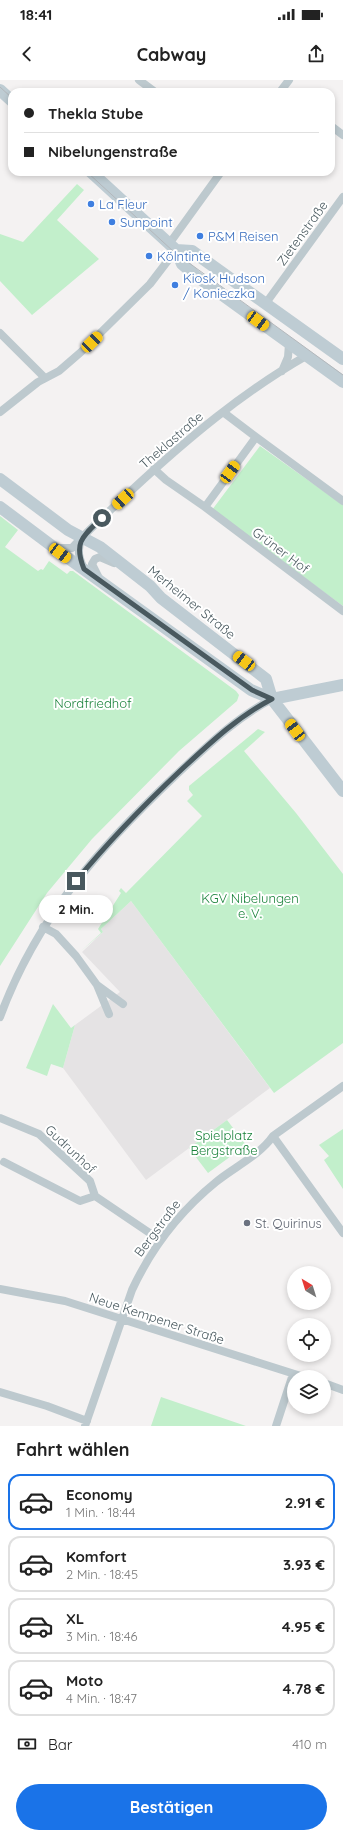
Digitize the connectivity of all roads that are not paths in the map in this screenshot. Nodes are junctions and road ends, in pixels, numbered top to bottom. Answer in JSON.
{"nodes":[{"id":1,"x":139,"y":80,"type":"edge"},
{"id":2,"x":150,"y":88,"type":"edge"},
{"id":3,"x":0,"y":90,"type":"edge"},
{"id":4,"x":8,"y":97,"type":"edge"},
{"id":5,"x":94,"y":176,"type":"edge"},
{"id":6,"x":218,"y":176,"type":"edge"},
{"id":7,"x":343,"y":197,"type":"edge"},
{"id":8,"x":173,"y":247,"type":"junction"},
{"id":9,"x":266,"y":303,"type":"junction"},
{"id":10,"x":0,"y":332,"type":"edge"},
{"id":11,"x":289,"y":344,"type":"junction"},
{"id":12,"x":306,"y":356,"type":"junction"},
{"id":13,"x":343,"y":359,"type":"edge"},
{"id":14,"x":282,"y":371,"type":"junction"},
{"id":15,"x":45,"y":378,"type":"junction"},
{"id":16,"x":343,"y":382,"type":"edge"},
{"id":17,"x":0,"y":412,"type":"edge"},
{"id":18,"x":223,"y":412,"type":"junction"},
{"id":19,"x":256,"y":437,"type":"junction"},
{"id":20,"x":154,"y":469,"type":"junction"},
{"id":21,"x":0,"y":479,"type":"edge"},
{"id":22,"x":343,"y":501,"type":"edge"},
{"id":23,"x":0,"y":507,"type":"edge"},
{"id":24,"x":205,"y":507,"type":"junction"},
{"id":25,"x":82,"y":537,"type":"junction"},
{"id":26,"x":53,"y":547,"type":"junction"},
{"id":27,"x":128,"y":568,"type":"junction"},
{"id":28,"x":84,"y":569,"type":"junction"},
{"id":29,"x":102,"y":582,"type":"junction"},
{"id":30,"x":343,"y":612,"type":"edge"},
{"id":31,"x":343,"y":685,"type":"edge"},
{"id":32,"x":272,"y":699,"type":"junction"},
{"id":33,"x":343,"y":791,"type":"edge"},
{"id":34,"x":43,"y":926,"type":"junction"},
{"id":35,"x":97,"y":984,"type":"junction"},
{"id":36,"x":122,"y":1004,"type":"dead end"},
{"id":37,"x":109,"y":1014,"type":"dead end"},
{"id":38,"x":0,"y":1017,"type":"edge"},
{"id":39,"x":343,"y":1086,"type":"edge"},
{"id":40,"x":0,"y":1118,"type":"edge"},
{"id":41,"x":273,"y":1136,"type":"junction"},
{"id":42,"x":4,"y":1162,"type":"dead end"},
{"id":43,"x":95,"y":1196,"type":"junction"},
{"id":44,"x":343,"y":1233,"type":"edge"},
{"id":45,"x":160,"y":1240,"type":"junction"},
{"id":46,"x":0,"y":1289,"type":"edge"},
{"id":47,"x":121,"y":1319,"type":"junction"},
{"id":48,"x":287,"y":1372,"type":"edge"},
{"id":49,"x":331,"y":1386,"type":"edge"},
{"id":50,"x":343,"y":1390,"type":"edge"},
{"id":51,"x":0,"y":1392,"type":"edge"},
{"id":52,"x":287,"y":1392,"type":"edge"},
{"id":53,"x":86,"y":1424,"type":"edge"},
{"id":54,"x":276,"y":1426,"type":"edge"}],
"edges":[{"from":1,"to":2,"type":"street"},
{"from":3,"to":4,"type":"main road"},
{"from":5,"to":8,"type":"main road"},
{"from":6,"to":8,"type":"street"},
{"from":7,"to":9,"type":"street","name":"Zietenstraße"},
{"from":8,"to":9,"type":"main road"},
{"from":8,"to":11,"type":"main road"},
{"from":8,"to":15,"type":"street"},
{"from":9,"to":13,"type":"main road"},
{"from":10,"to":15,"type":"street"},
{"from":11,"to":12,"type":"main road"},
{"from":11,"to":14,"type":"street"},
{"from":12,"to":14,"type":"street","name":"Theklastraße"},
{"from":12,"to":16,"type":"main road"},
{"from":14,"to":18,"type":"street","name":"Theklastraße"},
{"from":15,"to":17,"type":"street"},
{"from":18,"to":19,"type":"street"},
{"from":18,"to":20,"type":"street","name":"Theklastraße"},
{"from":19,"to":22,"type":"street"},
{"from":19,"to":24,"type":"street"},
{"from":20,"to":24,"type":"street","name":"Grüner Hof"},
{"from":20,"to":25,"type":"street","name":"Theklastraße"},
{"from":21,"to":25,"type":"main road","name":"Merheimer Straße"},
{"from":23,"to":26,"type":"main road","name":"Merheimer Straße"},
{"from":24,"to":30,"type":"street","name":"Grüner Hof"},
{"from":25,"to":26,"type":"street"},
{"from":25,"to":27,"type":"main road","name":"Merheimer Straße"},
{"from":25,"to":28,"type":"street"},
{"from":26,"to":28,"type":"main road","name":"Merheimer Straße"},
{"from":27,"to":29,"type":"street"},
{"from":27,"to":32,"type":"main road","name":"Merheimer Straße"},
{"from":28,"to":29,"type":"main road","name":"Merheimer Straße"},
{"from":29,"to":32,"type":"main road","name":"Merheimer Straße"},
{"from":31,"to":32,"type":"main road"},
{"from":32,"to":33,"type":"main road","name":"Merheimer Straße"},
{"from":32,"to":34,"type":"street"},
{"from":34,"to":35,"type":"street"},
{"from":34,"to":38,"type":"street"},
{"from":35,"to":36,"type":"street"},
{"from":35,"to":37,"type":"street"},
{"from":39,"to":41,"type":"street","name":"Bergstraße"},
{"from":40,"to":43,"type":"street","name":"Gudrunhof"},
{"from":41,"to":44,"type":"street"},
{"from":41,"to":45,"type":"street","name":"Bergstraße"},
{"from":42,"to":43,"type":"street"},
{"from":43,"to":45,"type":"street"},
{"from":45,"to":47,"type":"street","name":"Bergstraße"},
{"from":46,"to":47,"type":"street","name":"Neue Kempener Straße"},
{"from":47,"to":48,"type":"street","name":"Neue Kempener Straße"},
{"from":47,"to":53,"type":"street","name":"Bergstraße"},
{"from":49,"to":50,"type":"street"},
{"from":51,"to":53,"type":"street"},
{"from":52,"to":54,"type":"street"}]}
